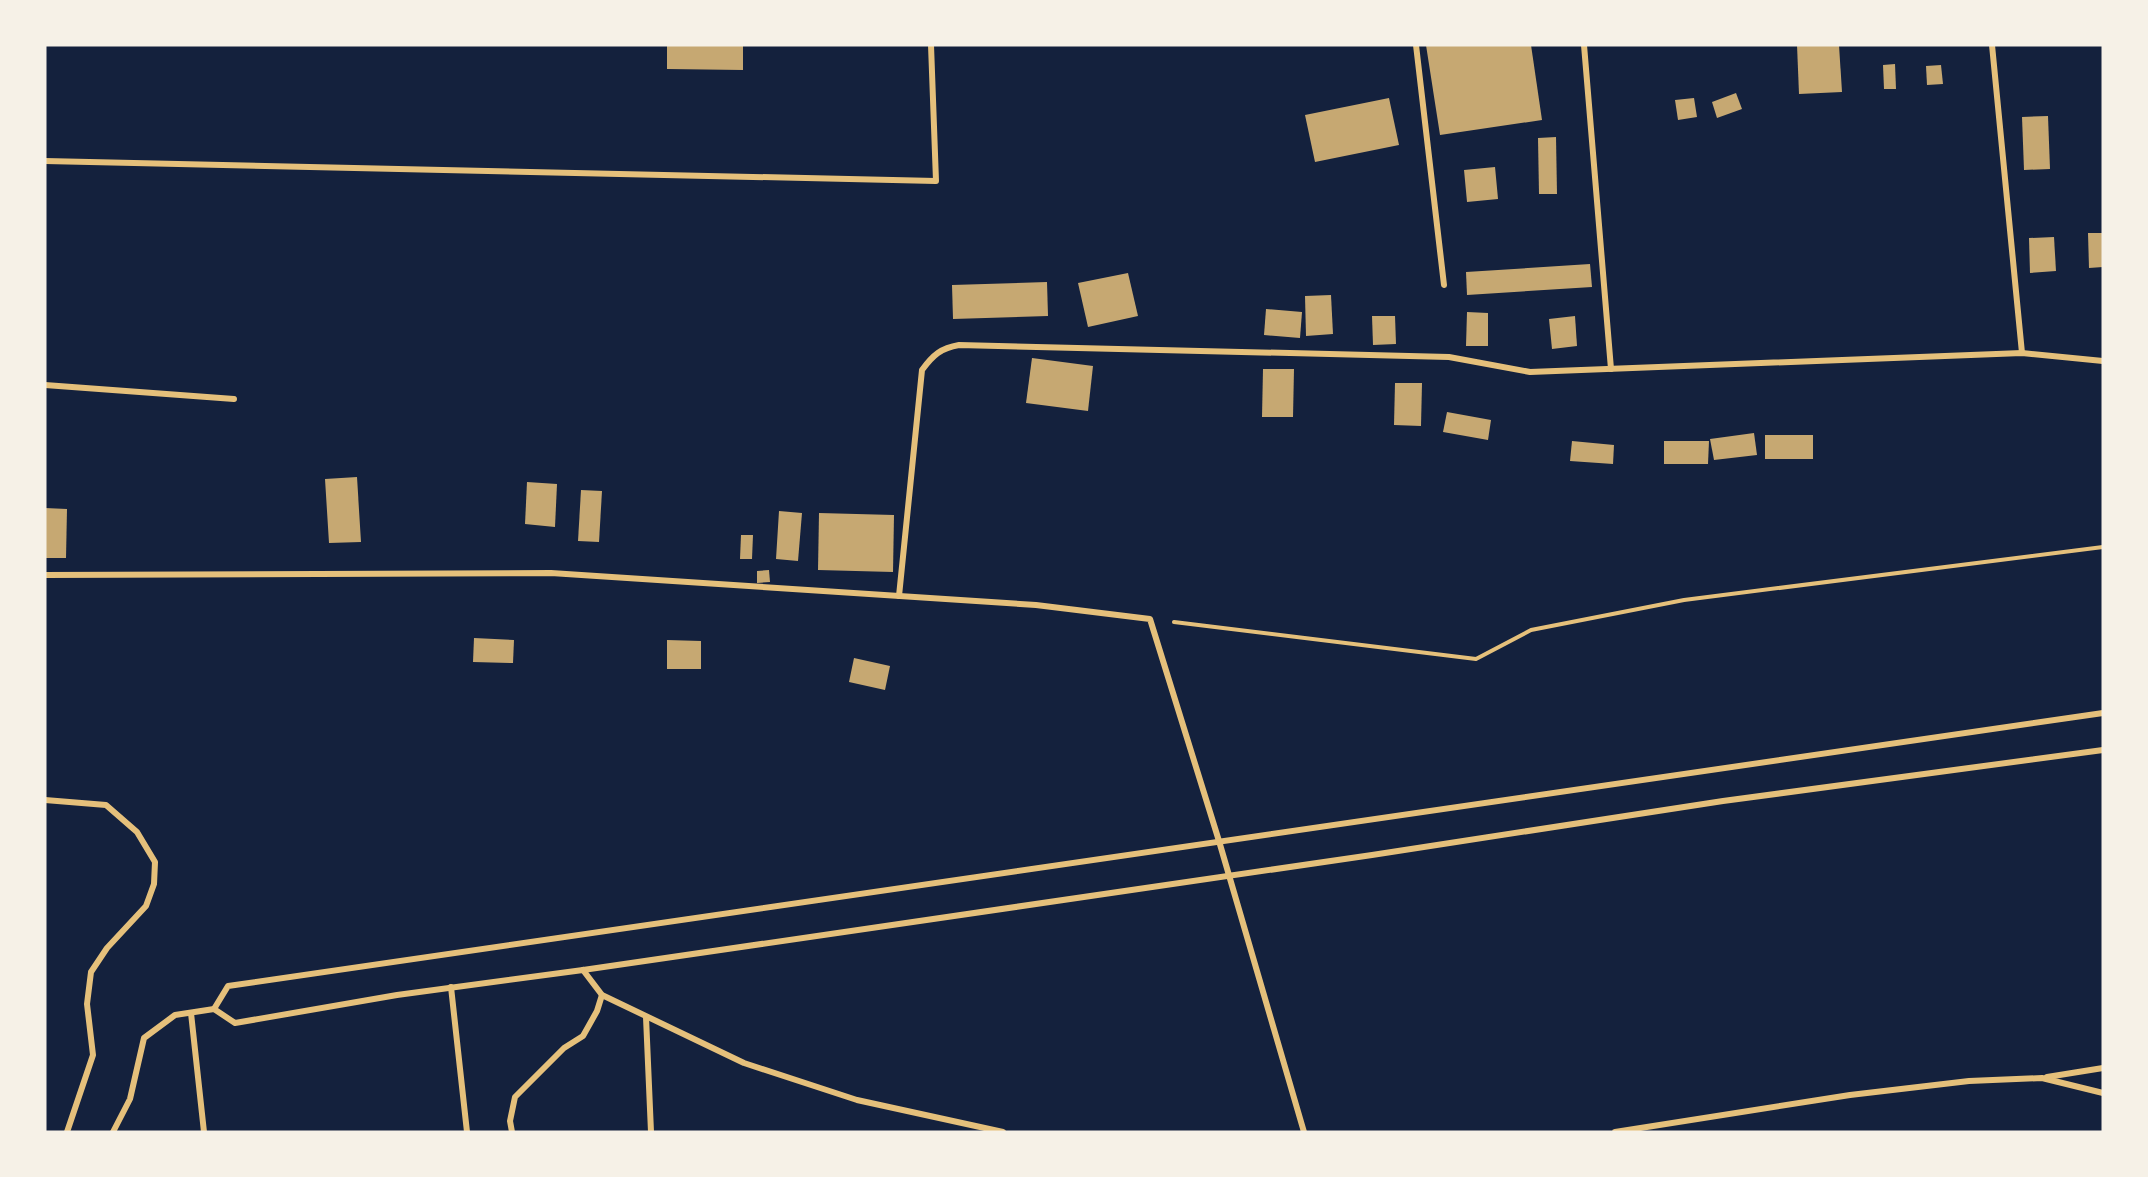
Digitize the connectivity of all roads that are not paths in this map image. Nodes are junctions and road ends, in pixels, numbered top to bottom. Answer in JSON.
{"nodes":[{"id":1,"x":931,"y":45,"type":"edge"},
{"id":2,"x":1416,"y":45,"type":"edge"},
{"id":3,"x":1584,"y":45,"type":"edge"},
{"id":4,"x":1992,"y":45,"type":"edge"},
{"id":5,"x":45,"y":161,"type":"edge"},
{"id":6,"x":1444,"y":285,"type":"dead end"},
{"id":7,"x":2022,"y":353,"type":"junction"},
{"id":8,"x":2103,"y":361,"type":"edge"},
{"id":9,"x":1611,"y":369,"type":"junction"},
{"id":10,"x":45,"y":385,"type":"edge"},
{"id":11,"x":234,"y":399,"type":"dead end"},
{"id":12,"x":45,"y":575,"type":"edge"},
{"id":13,"x":899,"y":596,"type":"junction"},
{"id":14,"x":2103,"y":713,"type":"edge"},
{"id":15,"x":2103,"y":750,"type":"edge"},
{"id":16,"x":45,"y":800,"type":"edge"},
{"id":17,"x":1219,"y":841,"type":"junction"},
{"id":18,"x":1229,"y":876,"type":"junction"},
{"id":19,"x":583,"y":970,"type":"junction"},
{"id":20,"x":451,"y":987,"type":"junction"},
{"id":21,"x":602,"y":995,"type":"junction"},
{"id":22,"x":214,"y":1009,"type":"junction"},
{"id":23,"x":191,"y":1012,"type":"junction"},
{"id":24,"x":646,"y":1017,"type":"junction"},
{"id":25,"x":2103,"y":1068,"type":"edge"},
{"id":26,"x":2042,"y":1078,"type":"junction"},
{"id":27,"x":2103,"y":1093,"type":"edge"},
{"id":28,"x":969,"y":1124,"type":"junction"},
{"id":29,"x":66,"y":1132,"type":"edge"},
{"id":30,"x":113,"y":1132,"type":"edge"},
{"id":31,"x":204,"y":1132,"type":"edge"},
{"id":32,"x":467,"y":1132,"type":"edge"},
{"id":33,"x":512,"y":1132,"type":"edge"},
{"id":34,"x":651,"y":1132,"type":"edge"},
{"id":35,"x":972,"y":1132,"type":"edge"},
{"id":36,"x":1003,"y":1132,"type":"edge"},
{"id":37,"x":1304,"y":1132,"type":"edge"},
{"id":38,"x":1615,"y":1132,"type":"edge"}],
"edges":[{"from":1,"to":5,"type":"street"},
{"from":2,"to":6,"type":"street"},
{"from":3,"to":9,"type":"street"},
{"from":4,"to":7,"type":"street"},
{"from":7,"to":8,"type":"street"},
{"from":7,"to":9,"type":"street"},
{"from":9,"to":13,"type":"street"},
{"from":10,"to":11,"type":"street"},
{"from":12,"to":13,"type":"street"},
{"from":13,"to":17,"type":"street"},
{"from":14,"to":17,"type":"street"},
{"from":15,"to":18,"type":"street"},
{"from":16,"to":29,"type":"street"},
{"from":17,"to":18,"type":"street"},
{"from":17,"to":22,"type":"street"},
{"from":18,"to":19,"type":"street"},
{"from":18,"to":37,"type":"street"},
{"from":19,"to":20,"type":"street"},
{"from":19,"to":21,"type":"street"},
{"from":20,"to":22,"type":"street"},
{"from":20,"to":32,"type":"street"},
{"from":21,"to":24,"type":"street"},
{"from":21,"to":33,"type":"street"},
{"from":22,"to":23,"type":"street"},
{"from":23,"to":30,"type":"street"},
{"from":23,"to":31,"type":"street"},
{"from":24,"to":28,"type":"street"},
{"from":24,"to":34,"type":"street"},
{"from":25,"to":26,"type":"street"},
{"from":26,"to":27,"type":"street"},
{"from":26,"to":38,"type":"street"},
{"from":28,"to":35,"type":"street"},
{"from":28,"to":36,"type":"street"}]}
